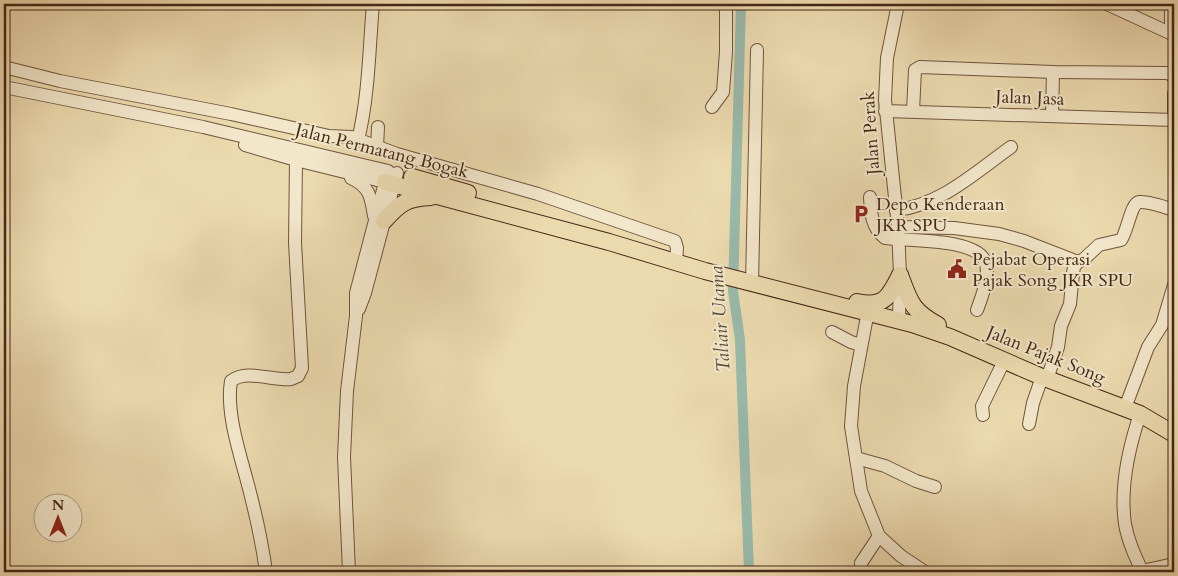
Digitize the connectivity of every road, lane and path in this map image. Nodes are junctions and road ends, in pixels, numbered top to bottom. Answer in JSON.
{"nodes":[{"id":1,"x":374,"y":4,"type":"edge"},
{"id":2,"x":726,"y":4,"type":"edge"},
{"id":3,"x":898,"y":4,"type":"edge"},
{"id":4,"x":1107,"y":4,"type":"edge"},
{"id":5,"x":1171,"y":4,"type":"edge"},
{"id":6,"x":1122,"y":7,"type":"edge"},
{"id":7,"x":1172,"y":34,"type":"edge"},
{"id":8,"x":757,"y":50,"type":"dead end"},
{"id":9,"x":4,"y":67,"type":"edge"},
{"id":10,"x":1053,"y":72,"type":"junction"},
{"id":11,"x":1174,"y":79,"type":"edge"},
{"id":12,"x":4,"y":87,"type":"edge"},
{"id":13,"x":1174,"y":94,"type":"edge"},
{"id":14,"x":712,"y":107,"type":"dead end"},
{"id":15,"x":885,"y":111,"type":"junction"},
{"id":16,"x":913,"y":111,"type":"junction"},
{"id":17,"x":140,"y":114,"type":"junction"},
{"id":18,"x":1052,"y":116,"type":"junction"},
{"id":19,"x":1174,"y":120,"type":"edge"},
{"id":20,"x":359,"y":136,"type":"junction"},
{"id":21,"x":1011,"y":147,"type":"dead end"},
{"id":22,"x":296,"y":160,"type":"junction"},
{"id":23,"x":333,"y":169,"type":"junction"},
{"id":24,"x":391,"y":177,"type":"junction"},
{"id":25,"x":441,"y":197,"type":"junction"},
{"id":26,"x":870,"y":197,"type":"dead end"},
{"id":27,"x":896,"y":210,"type":"junction"},
{"id":28,"x":1174,"y":210,"type":"edge"},
{"id":29,"x":379,"y":220,"type":"junction"},
{"id":30,"x":898,"y":233,"type":"junction"},
{"id":31,"x":610,"y":242,"type":"junction"},
{"id":32,"x":676,"y":262,"type":"junction"},
{"id":33,"x":1078,"y":262,"type":"junction"},
{"id":34,"x":900,"y":275,"type":"junction"},
{"id":35,"x":749,"y":281,"type":"junction"},
{"id":36,"x":1174,"y":284,"type":"edge"},
{"id":37,"x":773,"y":288,"type":"junction"},
{"id":38,"x":977,"y":310,"type":"dead end"},
{"id":39,"x":868,"y":312,"type":"junction"},
{"id":40,"x":899,"y":320,"type":"junction"},
{"id":41,"x":832,"y":332,"type":"dead end"},
{"id":42,"x":950,"y":337,"type":"junction"},
{"id":43,"x":861,"y":345,"type":"junction"},
{"id":44,"x":1004,"y":360,"type":"junction"},
{"id":45,"x":1044,"y":378,"type":"junction"},
{"id":46,"x":1133,"y":411,"type":"junction"},
{"id":47,"x":983,"y":415,"type":"dead end"},
{"id":48,"x":1029,"y":424,"type":"dead end"},
{"id":49,"x":1174,"y":434,"type":"edge"},
{"id":50,"x":856,"y":458,"type":"junction"},
{"id":51,"x":935,"y":487,"type":"dead end"},
{"id":52,"x":880,"y":536,"type":"junction"},
{"id":53,"x":1174,"y":564,"type":"edge"},
{"id":54,"x":266,"y":572,"type":"edge"},
{"id":55,"x":349,"y":572,"type":"edge"},
{"id":56,"x":861,"y":572,"type":"edge"},
{"id":57,"x":926,"y":572,"type":"edge"},
{"id":58,"x":1140,"y":572,"type":"edge"}],
"edges":[{"from":1,"to":20,"type":"street"},
{"from":2,"to":14,"type":"street"},
{"from":3,"to":15,"type":"street","name":"Jalan Perak"},
{"from":4,"to":6,"type":"street"},
{"from":5,"to":7,"type":"street"},
{"from":6,"to":7,"type":"street"},
{"from":8,"to":35,"type":"street"},
{"from":9,"to":20,"type":"street"},
{"from":10,"to":11,"type":"street"},
{"from":10,"to":16,"type":"street"},
{"from":10,"to":18,"type":"street"},
{"from":12,"to":17,"type":"street","name":"Jalan Permatang Bogak"},
{"from":13,"to":19,"type":"street"},
{"from":15,"to":16,"type":"street","name":"Jalan Jasa"},
{"from":15,"to":27,"type":"street","name":"Jalan Perak"},
{"from":16,"to":18,"type":"street","name":"Jalan Jasa"},
{"from":17,"to":22,"type":"street","name":"Jalan Permatang Bogak"},
{"from":17,"to":24,"type":"street","name":"Jalan Permatang Bogak"},
{"from":18,"to":19,"type":"street","name":"Jalan Jasa"},
{"from":20,"to":32,"type":"street"},
{"from":21,"to":27,"type":"street"},
{"from":22,"to":23,"type":"street","name":"Jalan Permatang Bogak"},
{"from":22,"to":54,"type":"street"},
{"from":23,"to":24,"type":"street","name":"Jalan Permatang Bogak"},
{"from":23,"to":29,"type":"street"},
{"from":24,"to":25,"type":"main road","name":"Jalan Permatang Bogak"},
{"from":24,"to":29,"type":"street"},
{"from":24,"to":31,"type":"main road","name":"Jalan Permatang Bogak"},
{"from":25,"to":29,"type":"main road"},
{"from":25,"to":31,"type":"main road","name":"Jalan Permatang Bogak"},
{"from":26,"to":30,"type":"street"},
{"from":27,"to":30,"type":"street","name":"Jalan Perak"},
{"from":28,"to":33,"type":"street"},
{"from":29,"to":55,"type":"street"},
{"from":30,"to":33,"type":"street"},
{"from":30,"to":34,"type":"street","name":"Jalan Perak"},
{"from":30,"to":38,"type":"street"},
{"from":31,"to":32,"type":"main road","name":"Jalan Permatang Bogak"},
{"from":32,"to":35,"type":"main road","name":"Jalan Permatang Bogak"},
{"from":33,"to":45,"type":"street"},
{"from":34,"to":37,"type":"main road"},
{"from":34,"to":40,"type":"street","name":"Jalan Perak"},
{"from":34,"to":42,"type":"main road"},
{"from":35,"to":37,"type":"main road","name":"Jalan Permatang Bogak"},
{"from":36,"to":46,"type":"street"},
{"from":37,"to":39,"type":"main road","name":"Jalan Permatang Bogak"},
{"from":39,"to":40,"type":"main road","name":"Jalan Permatang Bogak"},
{"from":39,"to":43,"type":"street"},
{"from":40,"to":42,"type":"main road","name":"Jalan Pajak Song"},
{"from":41,"to":43,"type":"street"},
{"from":42,"to":44,"type":"main road","name":"Jalan Pajak Song"},
{"from":43,"to":50,"type":"street"},
{"from":44,"to":45,"type":"main road","name":"Jalan Pajak Song"},
{"from":44,"to":47,"type":"street"},
{"from":45,"to":46,"type":"main road","name":"Jalan Pajak Song"},
{"from":45,"to":48,"type":"street"},
{"from":46,"to":49,"type":"main road","name":"Jalan Pajak Song"},
{"from":46,"to":58,"type":"street"},
{"from":50,"to":51,"type":"street"},
{"from":50,"to":52,"type":"street"},
{"from":52,"to":56,"type":"street"},
{"from":52,"to":57,"type":"street"},
{"from":53,"to":58,"type":"street"}]}
